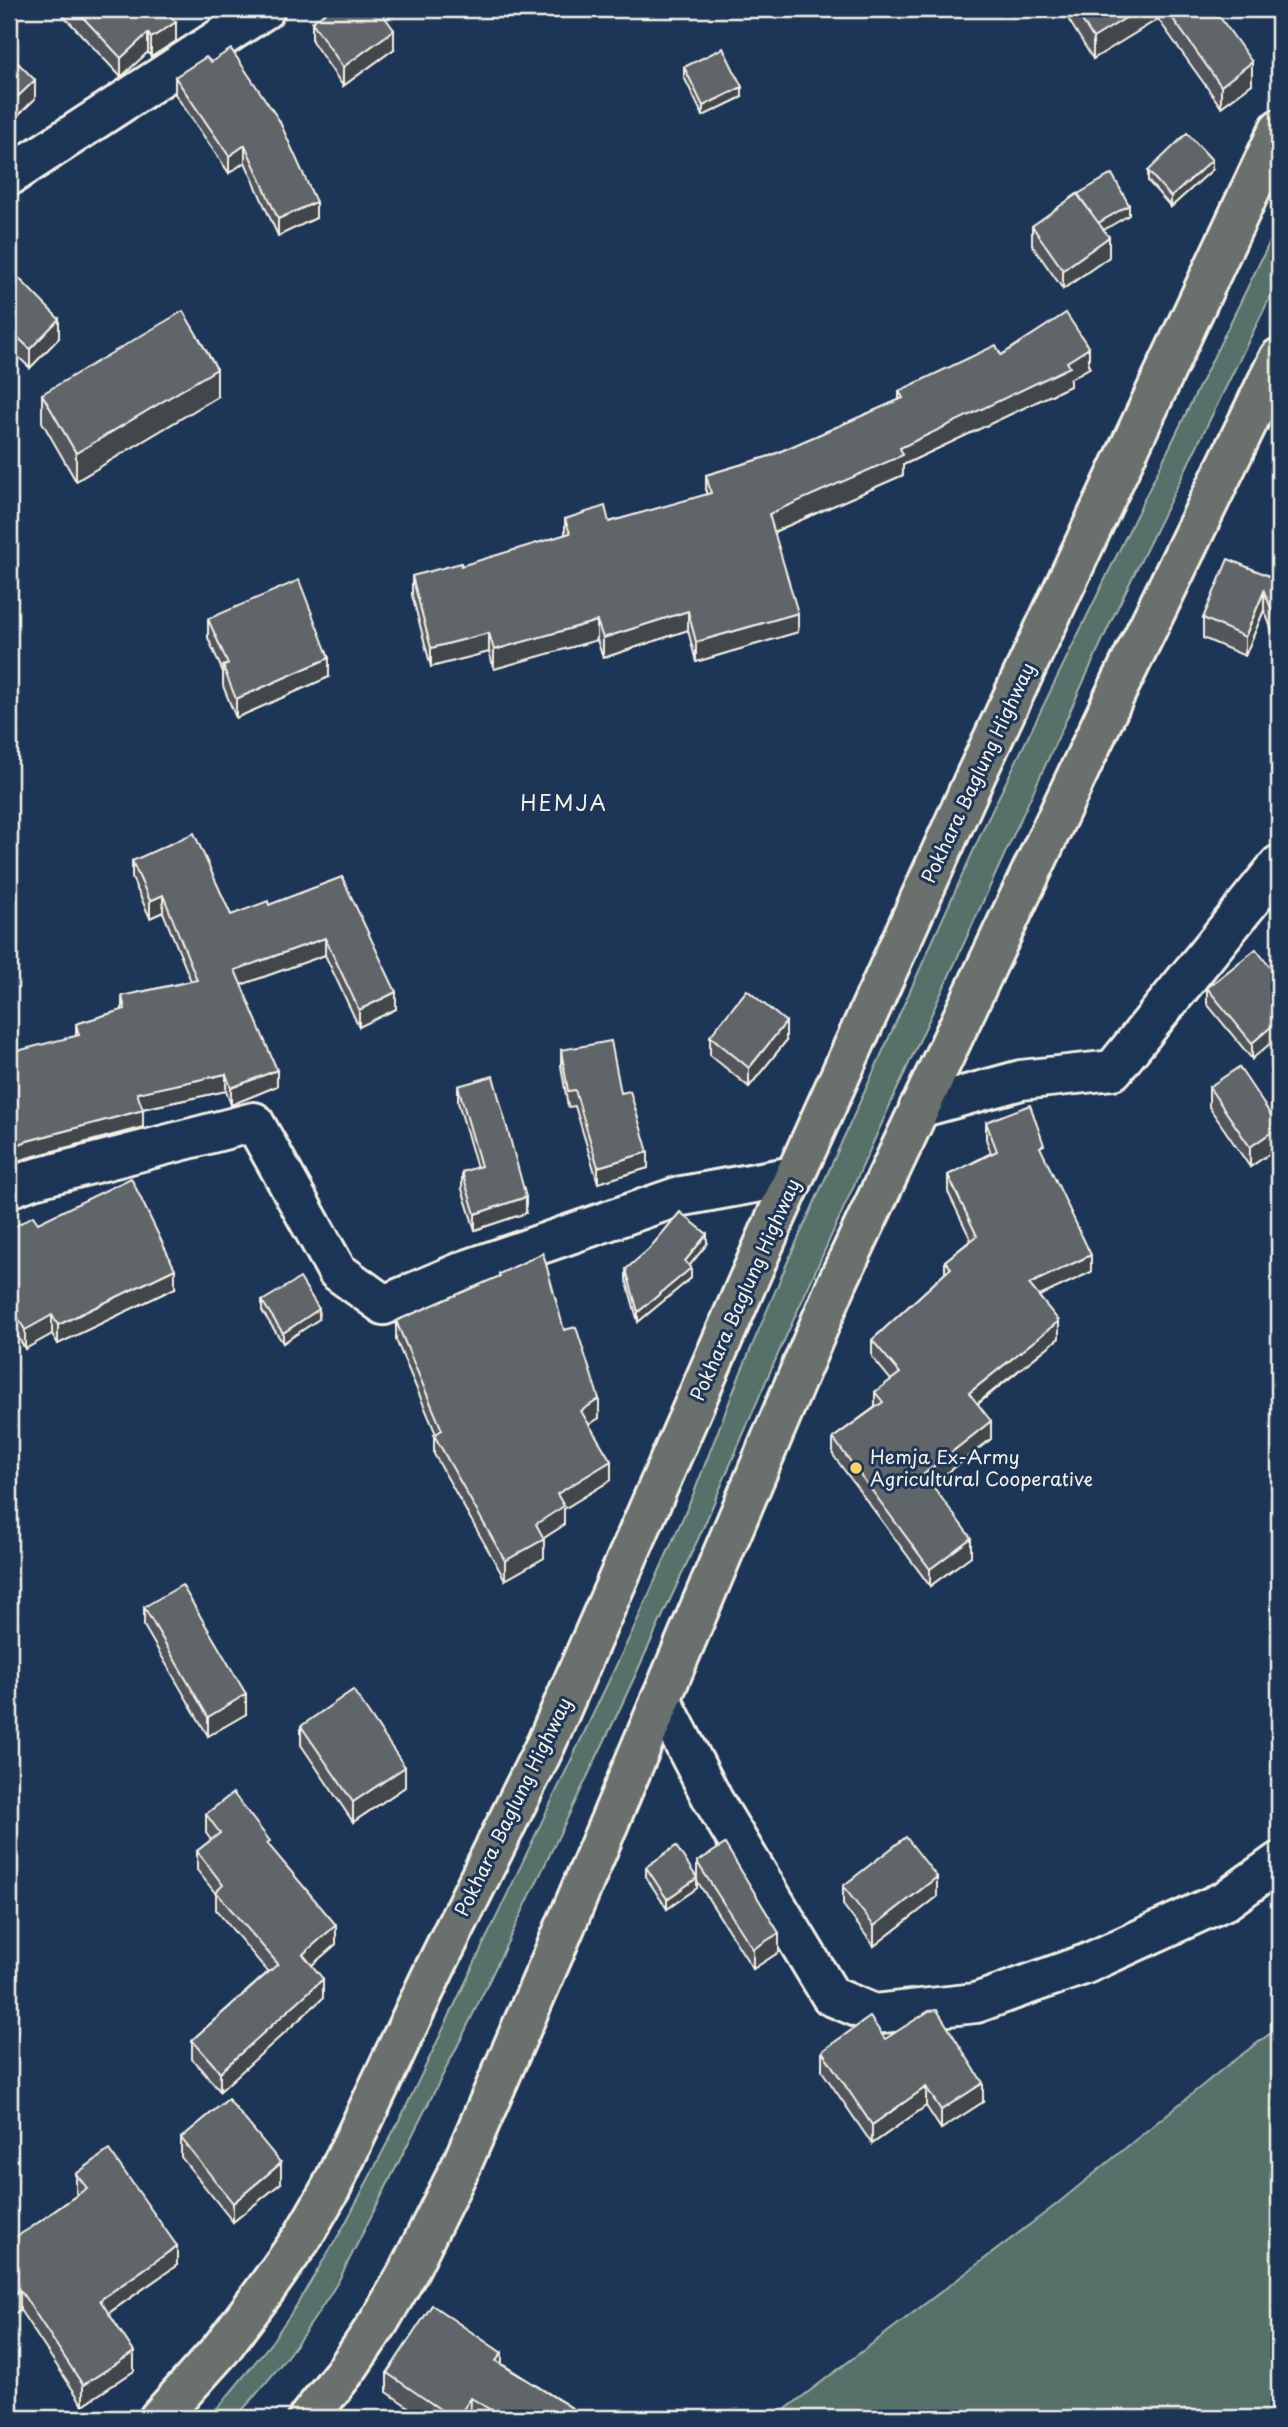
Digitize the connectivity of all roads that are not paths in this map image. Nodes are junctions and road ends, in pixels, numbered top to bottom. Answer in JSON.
{"nodes":[{"id":1,"x":265,"y":9,"type":"edge"},
{"id":2,"x":1279,"y":129,"type":"edge"},
{"id":3,"x":9,"y":176,"type":"edge"},
{"id":4,"x":1279,"y":358,"type":"edge"},
{"id":5,"x":1279,"y":865,"type":"edge"},
{"id":6,"x":919,"y":1108,"type":"junction"},
{"id":7,"x":794,"y":1176,"type":"junction"},
{"id":8,"x":9,"y":1188,"type":"edge"},
{"id":9,"x":661,"y":1699,"type":"junction"},
{"id":10,"x":1279,"y":1862,"type":"edge"},
{"id":11,"x":159,"y":2418,"type":"edge"},
{"id":12,"x":308,"y":2418,"type":"edge"}],
"edges":[{"from":1,"to":3,"type":"street"},
{"from":2,"to":7,"type":"highway","name":"Pokhara Baglung Highway"},
{"from":4,"to":6,"type":"highway"},
{"from":5,"to":6,"type":"street"},
{"from":6,"to":9,"type":"highway"},
{"from":7,"to":8,"type":"street"},
{"from":7,"to":11,"type":"highway","name":"Pokhara Baglung Highway"},
{"from":9,"to":10,"type":"street"},
{"from":9,"to":12,"type":"highway"}]}
